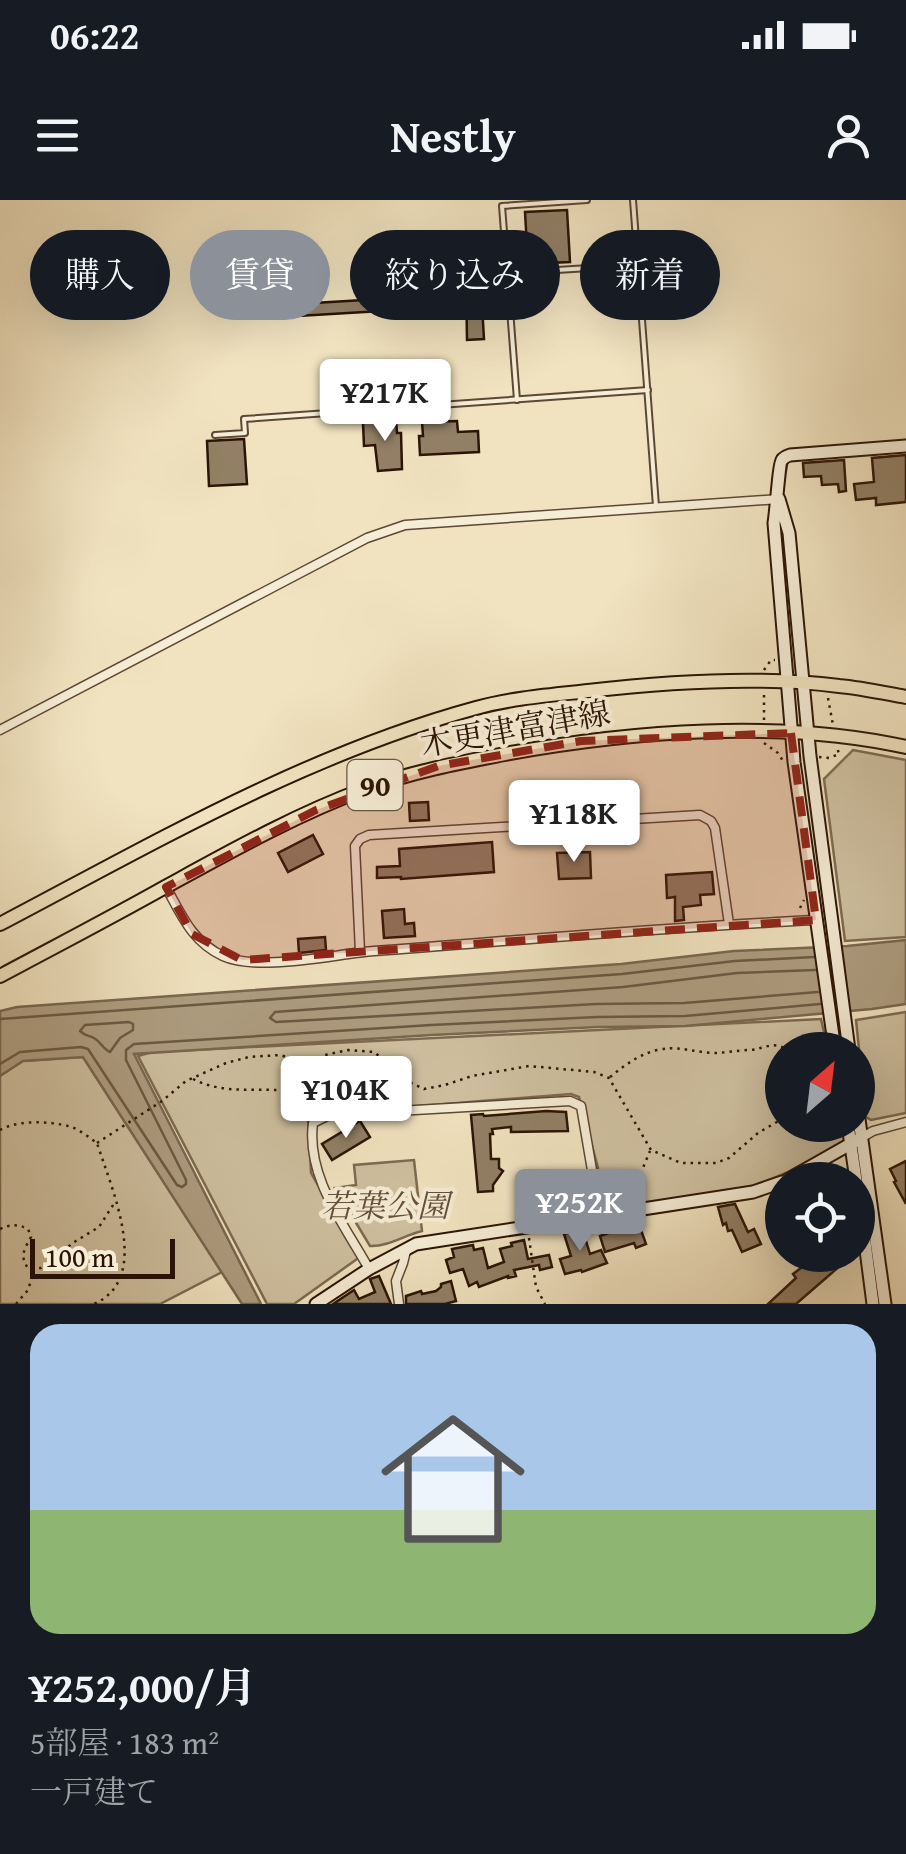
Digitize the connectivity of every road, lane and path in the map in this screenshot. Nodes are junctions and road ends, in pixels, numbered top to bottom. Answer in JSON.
{"nodes":[{"id":1,"x":587,"y":200,"type":"edge"},
{"id":2,"x":633,"y":200,"type":"edge"},
{"id":3,"x":504,"y":230,"type":"edge"},
{"id":4,"x":635,"y":230,"type":"edge"},
{"id":5,"x":511,"y":320,"type":"edge"},
{"id":6,"x":642,"y":320,"type":"edge"},
{"id":7,"x":648,"y":390,"type":"junction"},
{"id":8,"x":517,"y":400,"type":"junction"},
{"id":9,"x":216,"y":435,"type":"dead end"},
{"id":10,"x":906,"y":446,"type":"edge"},
{"id":11,"x":779,"y":499,"type":"junction"},
{"id":12,"x":656,"y":506,"type":"junction"},
{"id":13,"x":771,"y":660,"type":"dead end"},
{"id":14,"x":764,"y":682,"type":"junction"},
{"id":15,"x":787,"y":682,"type":"junction"},
{"id":16,"x":803,"y":683,"type":"junction"},
{"id":17,"x":826,"y":685,"type":"junction"},
{"id":18,"x":906,"y":697,"type":"edge"},
{"id":19,"x":0,"y":730,"type":"edge"},
{"id":20,"x":764,"y":732,"type":"junction"},
{"id":21,"x":792,"y":733,"type":"junction"},
{"id":22,"x":808,"y":733,"type":"junction"},
{"id":23,"x":835,"y":736,"type":"junction"},
{"id":24,"x":906,"y":747,"type":"edge"},
{"id":25,"x":778,"y":753,"type":"dead end"},
{"id":26,"x":829,"y":758,"type":"dead end"},
{"id":27,"x":166,"y":887,"type":"junction"},
{"id":28,"x":816,"y":920,"type":"junction"},
{"id":29,"x":0,"y":924,"type":"edge"},
{"id":30,"x":729,"y":924,"type":"junction"},
{"id":31,"x":826,"y":940,"type":"junction"},
{"id":32,"x":360,"y":952,"type":"junction"},
{"id":33,"x":0,"y":976,"type":"edge"},
{"id":34,"x":832,"y":1032,"type":"edge"},
{"id":35,"x":846,"y":1032,"type":"edge"},
{"id":36,"x":765,"y":1047,"type":"edge"},
{"id":37,"x":299,"y":1061,"type":"junction"},
{"id":38,"x":192,"y":1078,"type":"junction"},
{"id":39,"x":401,"y":1078,"type":"junction"},
{"id":40,"x":609,"y":1078,"type":"junction"},
{"id":41,"x":289,"y":1091,"type":"junction"},
{"id":42,"x":314,"y":1093,"type":"junction"},
{"id":43,"x":314,"y":1122,"type":"junction"},
{"id":44,"x":906,"y":1122,"type":"edge"},
{"id":45,"x":765,"y":1129,"type":"edge"},
{"id":46,"x":0,"y":1130,"type":"edge"},
{"id":47,"x":875,"y":1130,"type":"edge"},
{"id":48,"x":855,"y":1142,"type":"edge"},
{"id":49,"x":857,"y":1142,"type":"edge"},
{"id":50,"x":97,"y":1143,"type":"junction"},
{"id":51,"x":650,"y":1150,"type":"junction"},
{"id":52,"x":819,"y":1162,"type":"edge"},
{"id":53,"x":765,"y":1188,"type":"edge"},
{"id":54,"x":115,"y":1202,"type":"junction"},
{"id":55,"x":646,"y":1210,"type":"junction"},
{"id":56,"x":600,"y":1217,"type":"junction"},
{"id":57,"x":527,"y":1226,"type":"junction"},
{"id":58,"x":0,"y":1228,"type":"edge"},
{"id":59,"x":406,"y":1249,"type":"junction"},
{"id":60,"x":370,"y":1269,"type":"junction"},
{"id":61,"x":34,"y":1270,"type":"junction"},
{"id":62,"x":869,"y":1272,"type":"edge"},
{"id":63,"x":16,"y":1304,"type":"edge"},
{"id":64,"x":94,"y":1304,"type":"edge"},
{"id":65,"x":316,"y":1304,"type":"edge"},
{"id":66,"x":399,"y":1304,"type":"edge"},
{"id":67,"x":546,"y":1304,"type":"edge"},
{"id":68,"x":873,"y":1304,"type":"edge"},
{"id":69,"x":884,"y":1304,"type":"edge"}],
"edges":[{"from":1,"to":3,"type":"lane"},
{"from":2,"to":4,"type":"lane"},
{"from":5,"to":8,"type":"lane"},
{"from":6,"to":7,"type":"lane"},
{"from":7,"to":8,"type":"lane"},
{"from":7,"to":12,"type":"lane"},
{"from":8,"to":9,"type":"lane"},
{"from":10,"to":11,"type":"street"},
{"from":11,"to":12,"type":"street"},
{"from":11,"to":15,"type":"street"},
{"from":11,"to":16,"type":"street"},
{"from":12,"to":19,"type":"street"},
{"from":13,"to":14,"type":"path"},
{"from":14,"to":15,"type":"main road","name":"木更津富津線","number":"90"},
{"from":14,"to":20,"type":"path"},
{"from":14,"to":29,"type":"main road","name":"木更津富津線","number":"90"},
{"from":15,"to":16,"type":"main road","name":"木更津富津線","number":"90"},
{"from":15,"to":21,"type":"street"},
{"from":16,"to":17,"type":"main road","name":"木更津富津線","number":"90"},
{"from":16,"to":22,"type":"street"},
{"from":17,"to":18,"type":"main road","name":"木更津富津線","number":"90"},
{"from":17,"to":23,"type":"path"},
{"from":20,"to":21,"type":"main road","name":"木更津富津線","number":"90"},
{"from":20,"to":25,"type":"path"},
{"from":20,"to":27,"type":"main road","name":"木更津富津線","number":"90"},
{"from":21,"to":22,"type":"main road","name":"木更津富津線","number":"90"},
{"from":21,"to":28,"type":"street"},
{"from":22,"to":23,"type":"main road","name":"木更津富津線","number":"90"},
{"from":22,"to":31,"type":"street"},
{"from":23,"to":24,"type":"main road","name":"木更津富津線","number":"90"},
{"from":23,"to":26,"type":"path"},
{"from":27,"to":32,"type":"street"},
{"from":27,"to":33,"type":"main road","name":"木更津富津線","number":"90"},
{"from":28,"to":30,"type":"street"},
{"from":28,"to":31,"type":"street"},
{"from":30,"to":32,"type":"street"},
{"from":30,"to":32,"type":"street"},
{"from":31,"to":34,"type":"street"},
{"from":31,"to":35,"type":"street"},
{"from":36,"to":40,"type":"path"},
{"from":37,"to":38,"type":"path"},
{"from":37,"to":39,"type":"path"},
{"from":37,"to":41,"type":"path"},
{"from":38,"to":41,"type":"path"},
{"from":38,"to":50,"type":"path"},
{"from":39,"to":40,"type":"path"},
{"from":39,"to":42,"type":"path"},
{"from":40,"to":51,"type":"path"},
{"from":41,"to":42,"type":"path"},
{"from":42,"to":43,"type":"path"},
{"from":43,"to":56,"type":"street"},
{"from":43,"to":60,"type":"street"},
{"from":44,"to":47,"type":"street"},
{"from":45,"to":51,"type":"path"},
{"from":46,"to":50,"type":"path"},
{"from":48,"to":52,"type":"street"},
{"from":49,"to":69,"type":"street"},
{"from":50,"to":54,"type":"path"},
{"from":51,"to":55,"type":"path"},
{"from":53,"to":55,"type":"street"},
{"from":54,"to":61,"type":"path"},
{"from":54,"to":64,"type":"path"},
{"from":55,"to":56,"type":"street"},
{"from":56,"to":57,"type":"street"},
{"from":57,"to":59,"type":"street"},
{"from":57,"to":67,"type":"path"},
{"from":58,"to":61,"type":"path"},
{"from":59,"to":60,"type":"street"},
{"from":59,"to":66,"type":"street"},
{"from":60,"to":65,"type":"street"},
{"from":61,"to":63,"type":"path"},
{"from":62,"to":68,"type":"street"}]}
